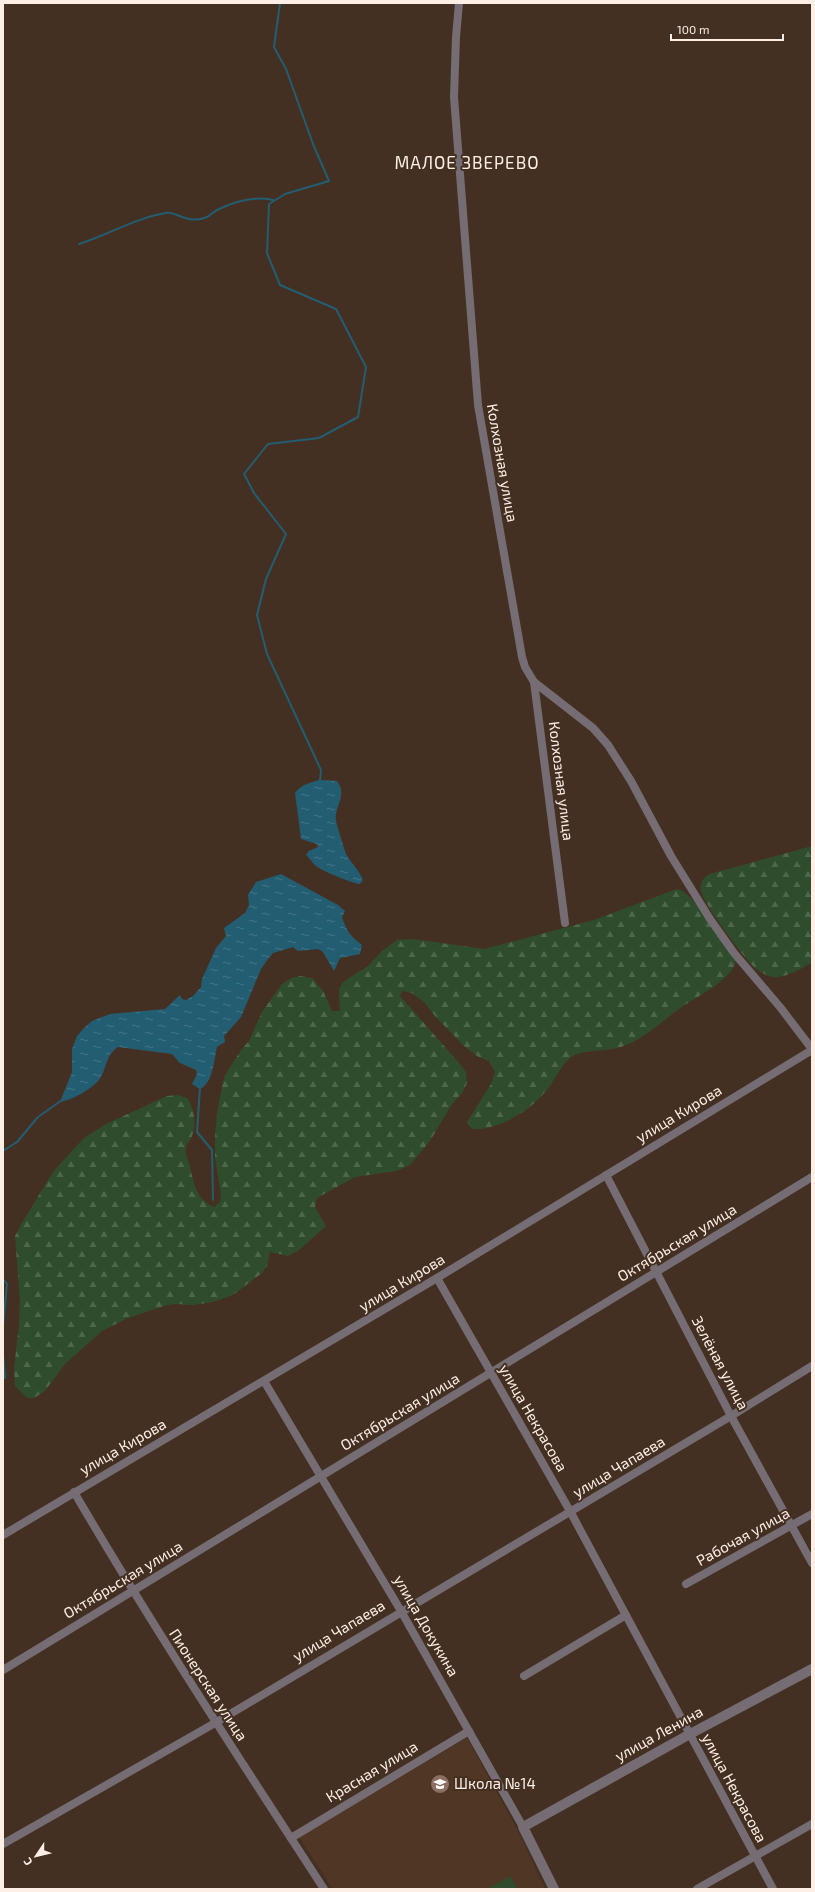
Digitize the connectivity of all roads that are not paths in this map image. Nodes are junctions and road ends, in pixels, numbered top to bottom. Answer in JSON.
{"nodes":[{"id":1,"x":459,"y":3,"type":"edge"},
{"id":2,"x":534,"y":682,"type":"junction"},
{"id":3,"x":564,"y":923,"type":"dead end"},
{"id":4,"x":812,"y":1050,"type":"edge"},
{"id":5,"x":606,"y":1175,"type":"junction"},
{"id":6,"x":812,"y":1177,"type":"edge"},
{"id":7,"x":656,"y":1271,"type":"junction"},
{"id":8,"x":436,"y":1278,"type":"junction"},
{"id":9,"x":812,"y":1366,"type":"edge"},
{"id":10,"x":491,"y":1373,"type":"junction"},
{"id":11,"x":264,"y":1381,"type":"junction"},
{"id":12,"x":731,"y":1416,"type":"junction"},
{"id":13,"x":321,"y":1476,"type":"junction"},
{"id":14,"x":74,"y":1492,"type":"junction"},
{"id":15,"x":570,"y":1511,"type":"junction"},
{"id":16,"x":812,"y":1514,"type":"edge"},
{"id":17,"x":793,"y":1526,"type":"junction"},
{"id":18,"x":3,"y":1535,"type":"edge"},
{"id":19,"x":812,"y":1563,"type":"edge"},
{"id":20,"x":686,"y":1584,"type":"dead end"},
{"id":21,"x":132,"y":1590,"type":"junction"},
{"id":22,"x":401,"y":1611,"type":"junction"},
{"id":23,"x":626,"y":1615,"type":"junction"},
{"id":24,"x":812,"y":1669,"type":"edge"},
{"id":25,"x":3,"y":1670,"type":"edge"},
{"id":26,"x":524,"y":1676,"type":"dead end"},
{"id":27,"x":215,"y":1722,"type":"junction"},
{"id":28,"x":469,"y":1731,"type":"junction"},
{"id":29,"x":690,"y":1734,"type":"junction"},
{"id":30,"x":812,"y":1824,"type":"edge"},
{"id":31,"x":523,"y":1827,"type":"junction"},
{"id":32,"x":291,"y":1838,"type":"junction"},
{"id":33,"x":3,"y":1844,"type":"edge"},
{"id":34,"x":755,"y":1856,"type":"junction"},
{"id":35,"x":324,"y":1889,"type":"edge"},
{"id":36,"x":554,"y":1889,"type":"edge"},
{"id":37,"x":697,"y":1889,"type":"edge"},
{"id":38,"x":773,"y":1889,"type":"edge"}],
"edges":[{"from":1,"to":2,"type":"street","name":"Колхозная улица"},
{"from":2,"to":3,"type":"street","name":"Колхозная улица"},
{"from":2,"to":4,"type":"street"},
{"from":4,"to":5,"type":"street","name":"улица Кирова"},
{"from":5,"to":7,"type":"street","name":"Зелёная улица"},
{"from":5,"to":8,"type":"street","name":"улица Кирова"},
{"from":6,"to":7,"type":"street","name":"Октябрьская улица"},
{"from":7,"to":10,"type":"street","name":"Октябрьская улица"},
{"from":7,"to":12,"type":"street","name":"Зелёная улица"},
{"from":8,"to":10,"type":"street","name":"улица Некрасова"},
{"from":8,"to":11,"type":"street","name":"улица Кирова"},
{"from":9,"to":12,"type":"street","name":"улица Чапаева"},
{"from":10,"to":13,"type":"street","name":"Октябрьская улица"},
{"from":10,"to":15,"type":"street","name":"улица Некрасова"},
{"from":11,"to":13,"type":"street","name":"улица Докукина"},
{"from":11,"to":14,"type":"street","name":"улица Кирова"},
{"from":12,"to":15,"type":"street","name":"улица Чапаева"},
{"from":12,"to":17,"type":"street","name":"Зелёная улица"},
{"from":13,"to":21,"type":"street","name":"Октябрьская улица"},
{"from":13,"to":22,"type":"street","name":"улица Докукина"},
{"from":14,"to":18,"type":"street","name":"улица Кирова"},
{"from":14,"to":21,"type":"street","name":"Пионерская улица"},
{"from":15,"to":22,"type":"street","name":"улица Чапаева"},
{"from":15,"to":23,"type":"street","name":"улица Некрасова"},
{"from":16,"to":17,"type":"street","name":"Рабочая улица"},
{"from":17,"to":19,"type":"street","name":"Зелёная улица"},
{"from":17,"to":20,"type":"street","name":"Рабочая улица"},
{"from":21,"to":25,"type":"street","name":"Октябрьская улица"},
{"from":21,"to":27,"type":"street","name":"Пионерская улица"},
{"from":22,"to":27,"type":"street","name":"улица Чапаева"},
{"from":22,"to":28,"type":"street","name":"улица Докукина"},
{"from":23,"to":26,"type":"street"},
{"from":23,"to":29,"type":"street","name":"улица Некрасова"},
{"from":24,"to":29,"type":"street","name":"улица Ленина"},
{"from":27,"to":32,"type":"street","name":"Пионерская улица"},
{"from":27,"to":33,"type":"street","name":"улица Чапаева"},
{"from":28,"to":31,"type":"street","name":"улица Докукина"},
{"from":28,"to":32,"type":"street","name":"Красная улица"},
{"from":29,"to":31,"type":"street","name":"улица Ленина"},
{"from":29,"to":34,"type":"street","name":"улица Некрасова"},
{"from":30,"to":34,"type":"street"},
{"from":31,"to":36,"type":"street","name":"улица Докукина"},
{"from":32,"to":35,"type":"street","name":"Пионерская улица"},
{"from":34,"to":37,"type":"street"},
{"from":34,"to":38,"type":"street","name":"улица Некрасова"}]}
